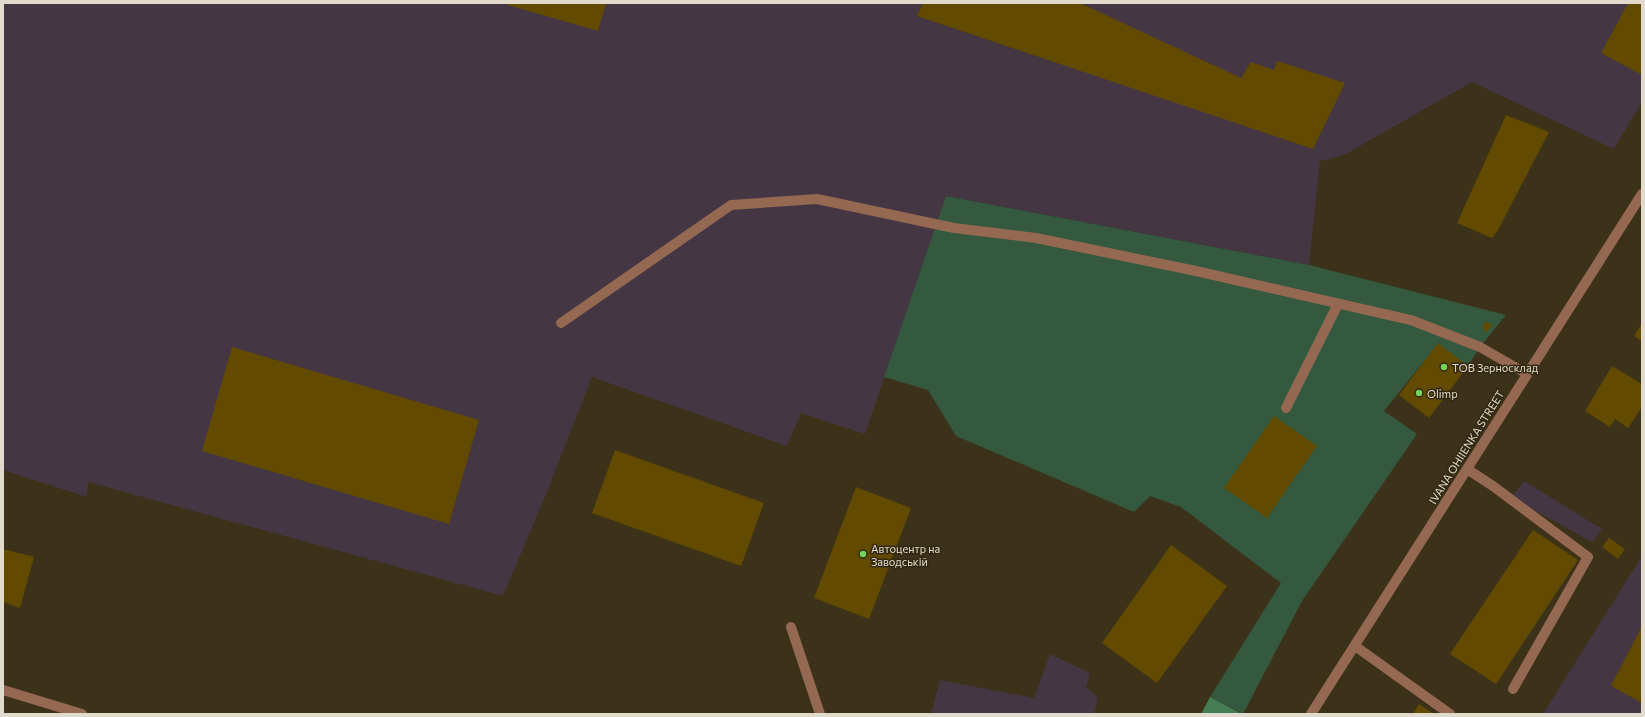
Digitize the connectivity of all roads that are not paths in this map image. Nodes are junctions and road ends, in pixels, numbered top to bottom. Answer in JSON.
{"nodes":[{"id":1,"x":1642,"y":194,"type":"edge"},
{"id":2,"x":1338,"y":304,"type":"junction"},
{"id":3,"x":561,"y":323,"type":"dead end"},
{"id":4,"x":1527,"y":374,"type":"junction"},
{"id":5,"x":1286,"y":408,"type":"dead end"},
{"id":6,"x":1467,"y":469,"type":"junction"},
{"id":7,"x":791,"y":626,"type":"dead end"},
{"id":8,"x":1355,"y":646,"type":"junction"},
{"id":9,"x":1513,"y":689,"type":"dead end"},
{"id":10,"x":3,"y":690,"type":"edge"},
{"id":11,"x":82,"y":714,"type":"edge"},
{"id":12,"x":820,"y":714,"type":"edge"},
{"id":13,"x":1311,"y":714,"type":"edge"},
{"id":14,"x":1450,"y":714,"type":"edge"}],
"edges":[{"from":1,"to":4,"type":"street","name":"IVANA OHIIENKA STREET"},
{"from":2,"to":3,"type":"street"},
{"from":2,"to":4,"type":"street"},
{"from":2,"to":5,"type":"street"},
{"from":4,"to":6,"type":"street","name":"IVANA OHIIENKA STREET"},
{"from":6,"to":8,"type":"street","name":"IVANA OHIIENKA STREET"},
{"from":6,"to":9,"type":"street"},
{"from":7,"to":12,"type":"street"},
{"from":8,"to":13,"type":"street","name":"IVANA OHIIENKA STREET"},
{"from":8,"to":14,"type":"street"},
{"from":10,"to":11,"type":"street"}]}
